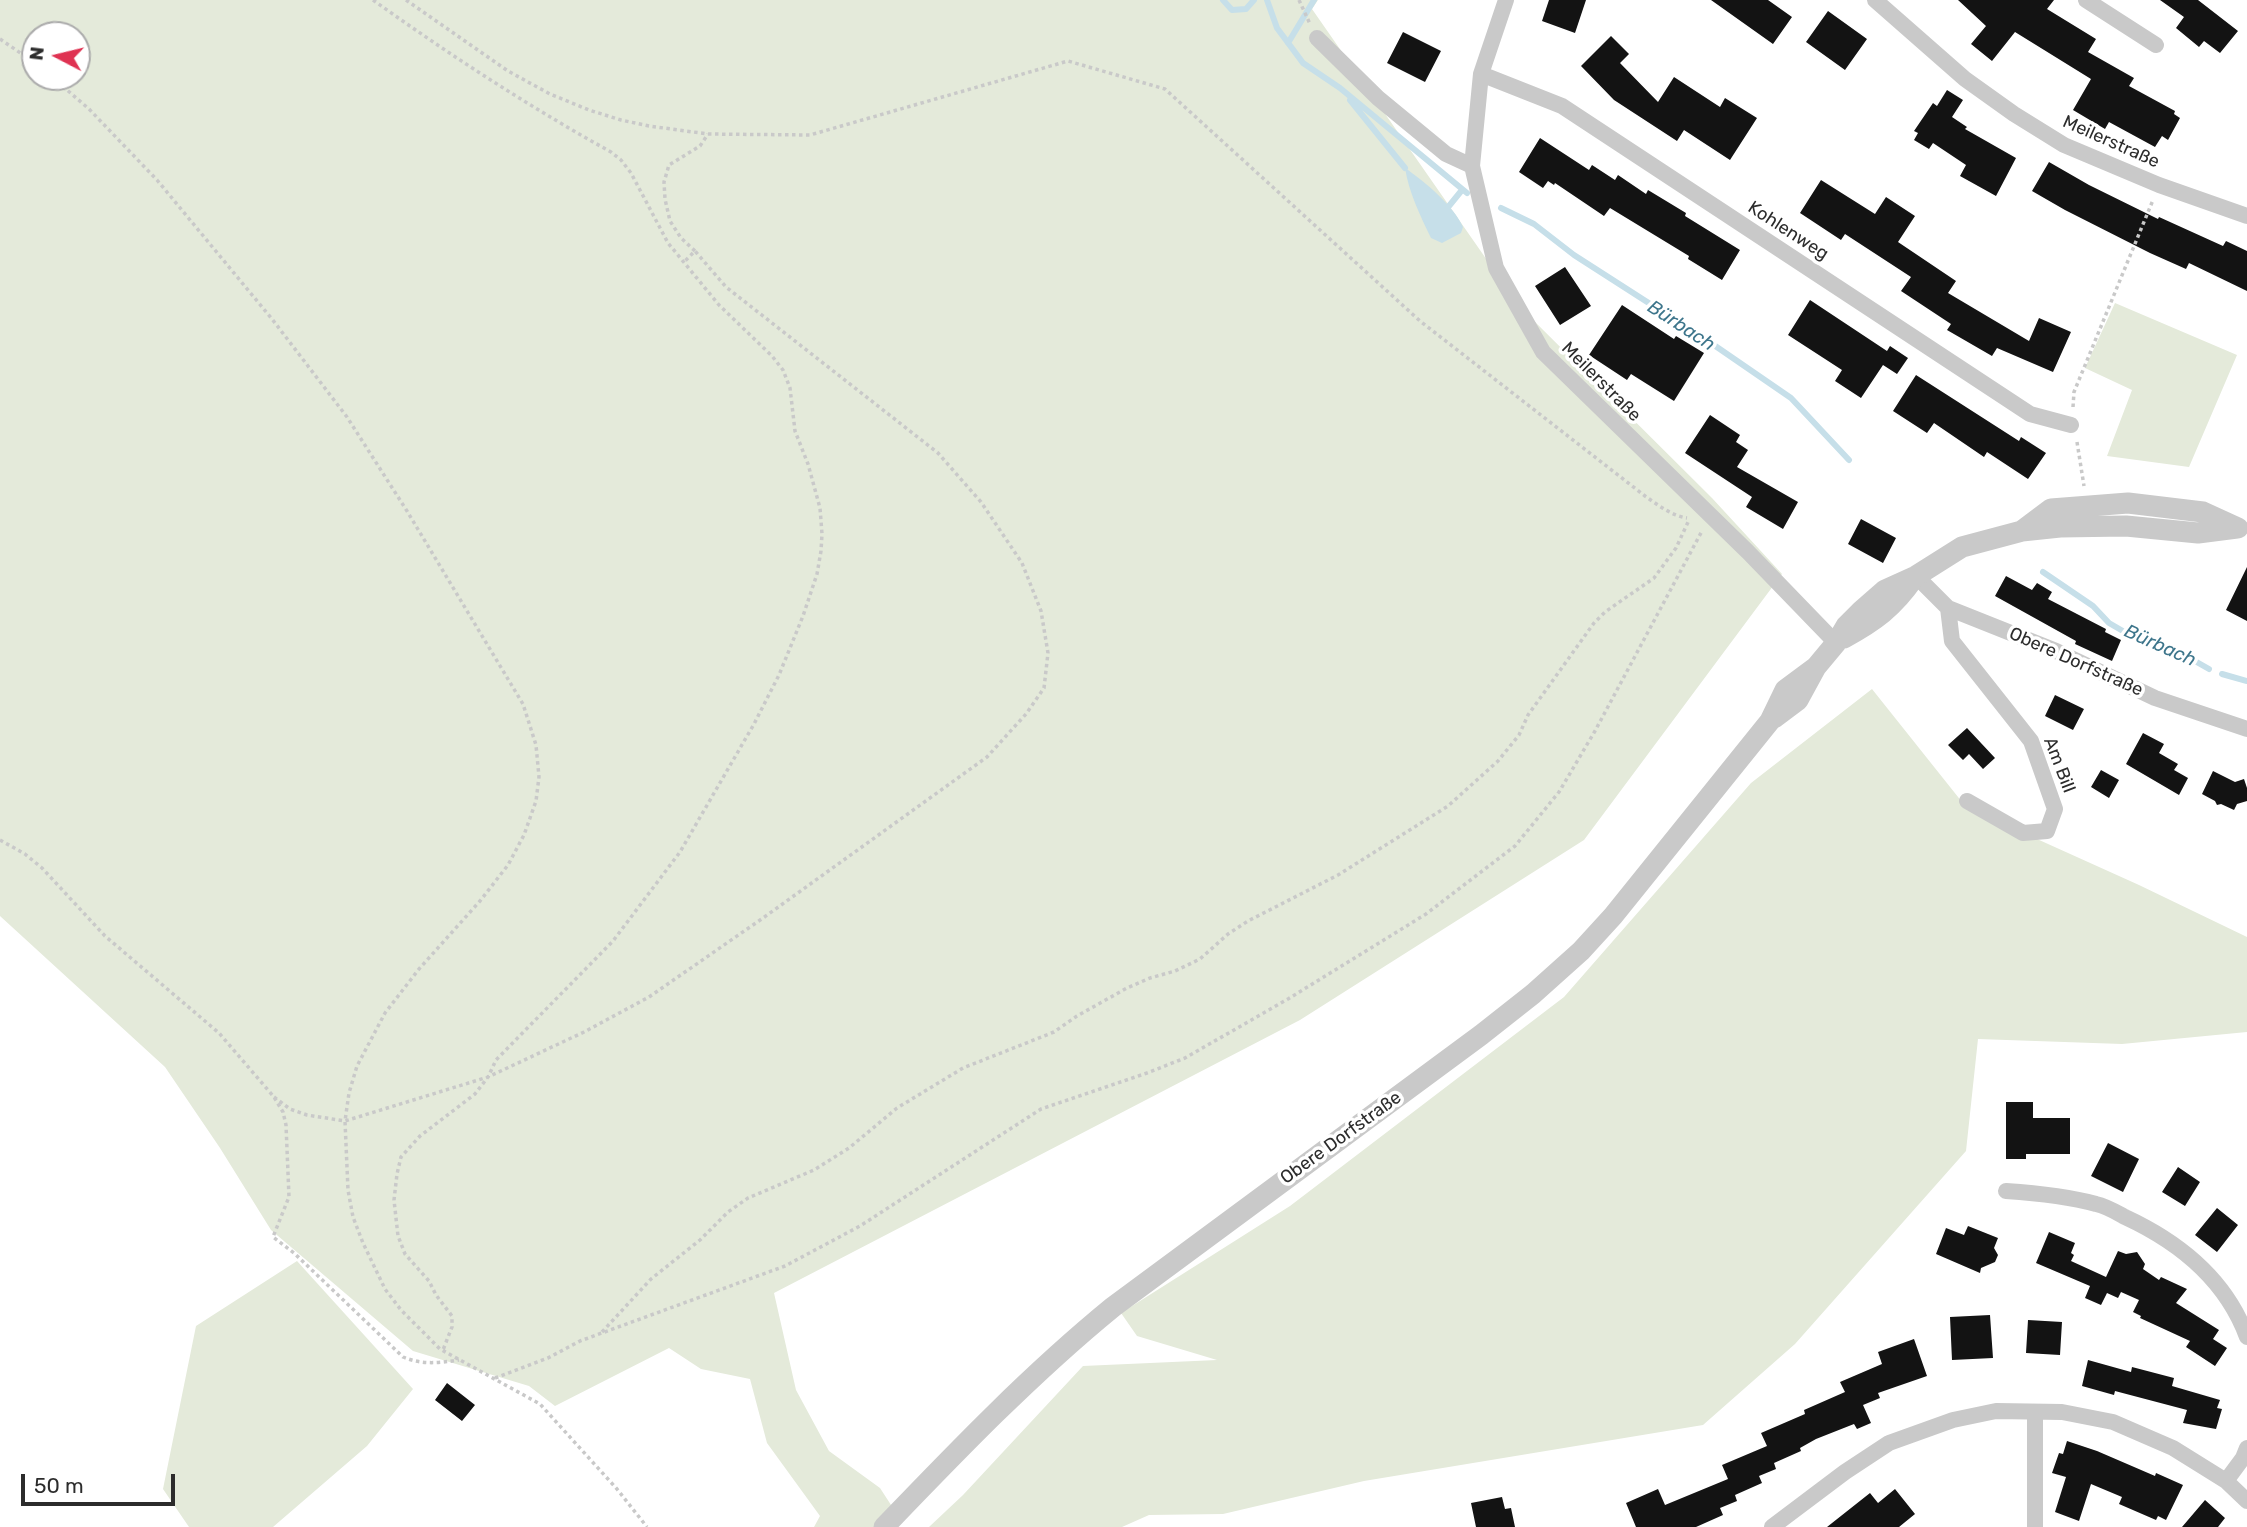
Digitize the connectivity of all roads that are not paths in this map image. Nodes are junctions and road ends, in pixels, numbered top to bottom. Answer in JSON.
{"nodes":[{"id":1,"x":1506,"y":0,"type":"edge"},
{"id":2,"x":1875,"y":0,"type":"edge"},
{"id":3,"x":2086,"y":0,"type":"edge"},
{"id":4,"x":1317,"y":38,"type":"road end"},
{"id":5,"x":2155,"y":46,"type":"dead end"},
{"id":6,"x":1481,"y":74,"type":"junction"},
{"id":7,"x":1472,"y":166,"type":"junction"},
{"id":8,"x":2247,"y":216,"type":"edge"},
{"id":9,"x":2071,"y":425,"type":"dead end"},
{"id":10,"x":2242,"y":530,"type":"edge"},
{"id":11,"x":2022,"y":531,"type":"junction"},
{"id":12,"x":1916,"y":576,"type":"junction"},
{"id":13,"x":1948,"y":607,"type":"junction"},
{"id":14,"x":1836,"y":643,"type":"junction"},
{"id":15,"x":2247,"y":729,"type":"edge"},
{"id":16,"x":1967,"y":801,"type":"dead end"},
{"id":17,"x":2006,"y":1192,"type":"dead end"},
{"id":18,"x":2247,"y":1337,"type":"edge"},
{"id":19,"x":2035,"y":1412,"type":"junction"},
{"id":20,"x":2247,"y":1448,"type":"edge"},
{"id":21,"x":2226,"y":1481,"type":"junction"},
{"id":22,"x":2247,"y":1502,"type":"edge"},
{"id":23,"x":884,"y":1527,"type":"edge"},
{"id":24,"x":1772,"y":1527,"type":"edge"},
{"id":25,"x":2035,"y":1527,"type":"edge"}],
"edges":[{"from":1,"to":6,"type":"street","name":"Meilerstraße"},
{"from":2,"to":8,"type":"street","name":"Meilerstraße"},
{"from":3,"to":5,"type":"street"},
{"from":4,"to":7,"type":"street"},
{"from":6,"to":7,"type":"street","name":"Meilerstraße"},
{"from":6,"to":9,"type":"street","name":"Kohlenweg"},
{"from":7,"to":14,"type":"street","name":"Meilerstraße"},
{"from":10,"to":11,"type":"street","name":"Obere Dorfstraße"},
{"from":10,"to":11,"type":"street","name":"Obere Dorfstraße"},
{"from":11,"to":12,"type":"street","name":"Obere Dorfstraße"},
{"from":12,"to":13,"type":"street","name":"Obere Dorfstraße"},
{"from":12,"to":14,"type":"street","name":"Obere Dorfstraße"},
{"from":13,"to":15,"type":"street","name":"Obere Dorfstraße"},
{"from":13,"to":16,"type":"street","name":"Am Bill"},
{"from":14,"to":23,"type":"street","name":"Obere Dorfstraße"},
{"from":17,"to":18,"type":"street"},
{"from":19,"to":21,"type":"street"},
{"from":19,"to":24,"type":"street"},
{"from":19,"to":25,"type":"street"},
{"from":20,"to":21,"type":"street"},
{"from":21,"to":22,"type":"street"}]}
